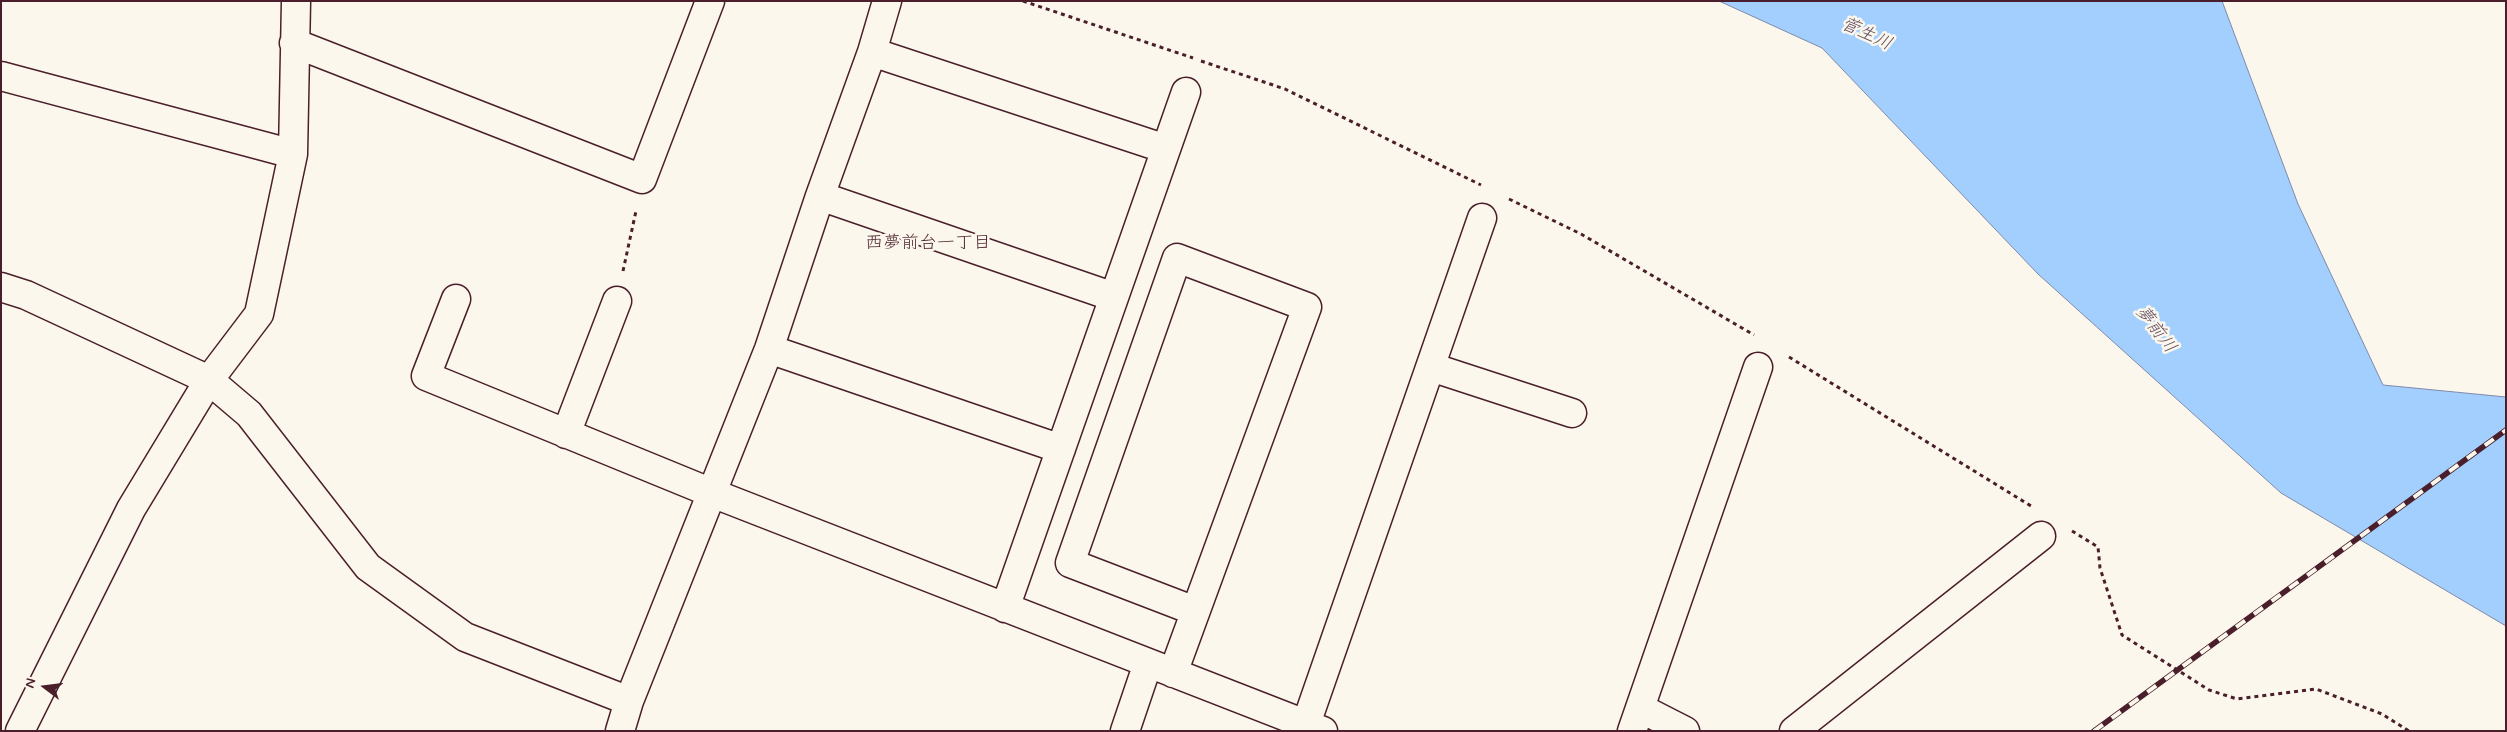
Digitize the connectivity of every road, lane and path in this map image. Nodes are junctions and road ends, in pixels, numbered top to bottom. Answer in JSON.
{"nodes":[{"id":1,"x":296,"y":1,"type":"edge"},
{"id":2,"x":710,"y":1,"type":"edge"},
{"id":3,"x":887,"y":1,"type":"edge"},
{"id":4,"x":294,"y":44,"type":"junction"},
{"id":5,"x":872,"y":52,"type":"junction"},
{"id":6,"x":1,"y":76,"type":"edge"},
{"id":7,"x":1186,"y":92,"type":"dead end"},
{"id":8,"x":1166,"y":149,"type":"junction"},
{"id":9,"x":293,"y":154,"type":"junction"},
{"id":10,"x":642,"y":179,"type":"junction"},
{"id":11,"x":820,"y":196,"type":"junction"},
{"id":12,"x":1482,"y":218,"type":"dead end"},
{"id":13,"x":1,"y":287,"type":"edge"},
{"id":14,"x":1114,"y":297,"type":"junction"},
{"id":15,"x":456,"y":299,"type":"dead end"},
{"id":16,"x":617,"y":302,"type":"joint"},
{"id":17,"x":769,"y":349,"type":"junction"},
{"id":18,"x":1431,"y":367,"type":"junction"},
{"id":19,"x":1758,"y":367,"type":"dead end"},
{"id":20,"x":209,"y":380,"type":"junction"},
{"id":21,"x":1572,"y":413,"type":"dead end"},
{"id":22,"x":566,"y":434,"type":"junction"},
{"id":23,"x":1062,"y":449,"type":"junction"},
{"id":24,"x":712,"y":493,"type":"junction"},
{"id":25,"x":2041,"y":536,"type":"dead end"},
{"id":26,"x":1005,"y":608,"type":"junction"},
{"id":27,"x":1195,"y":611,"type":"dead end"},
{"id":28,"x":1148,"y":663,"type":"junction"},
{"id":29,"x":1173,"y":672,"type":"junction"},
{"id":30,"x":629,"y":701,"type":"junction"},
{"id":31,"x":1636,"y":720,"type":"edge"},
{"id":32,"x":1314,"y":728,"type":"edge"},
{"id":33,"x":20,"y":731,"type":"edge"},
{"id":34,"x":620,"y":731,"type":"edge"},
{"id":35,"x":1125,"y":731,"type":"edge"},
{"id":36,"x":1685,"y":731,"type":"edge"},
{"id":37,"x":1794,"y":731,"type":"edge"}],
"edges":[{"from":1,"to":4,"type":"street"},
{"from":2,"to":10,"type":"street"},
{"from":3,"to":5,"type":"street"},
{"from":4,"to":9,"type":"street"},
{"from":4,"to":10,"type":"street"},
{"from":5,"to":8,"type":"street"},
{"from":5,"to":11,"type":"street"},
{"from":6,"to":9,"type":"street"},
{"from":7,"to":8,"type":"street"},
{"from":8,"to":14,"type":"street"},
{"from":9,"to":20,"type":"street"},
{"from":10,"to":16,"type":"path"},
{"from":11,"to":14,"type":"street"},
{"from":11,"to":17,"type":"street"},
{"from":12,"to":18,"type":"street"},
{"from":13,"to":20,"type":"street"},
{"from":14,"to":23,"type":"street"},
{"from":15,"to":22,"type":"street"},
{"from":16,"to":22,"type":"street"},
{"from":17,"to":23,"type":"street"},
{"from":17,"to":24,"type":"street"},
{"from":18,"to":21,"type":"street"},
{"from":18,"to":32,"type":"street"},
{"from":19,"to":31,"type":"street"},
{"from":20,"to":30,"type":"street"},
{"from":20,"to":33,"type":"street"},
{"from":22,"to":24,"type":"street"},
{"from":23,"to":26,"type":"street"},
{"from":24,"to":26,"type":"street"},
{"from":24,"to":30,"type":"street"},
{"from":25,"to":37,"type":"street"},
{"from":26,"to":28,"type":"street"},
{"from":27,"to":29,"type":"street"},
{"from":28,"to":29,"type":"street"},
{"from":28,"to":35,"type":"street"},
{"from":29,"to":32,"type":"street"},
{"from":30,"to":34,"type":"street"},
{"from":31,"to":36,"type":"street"}]}
